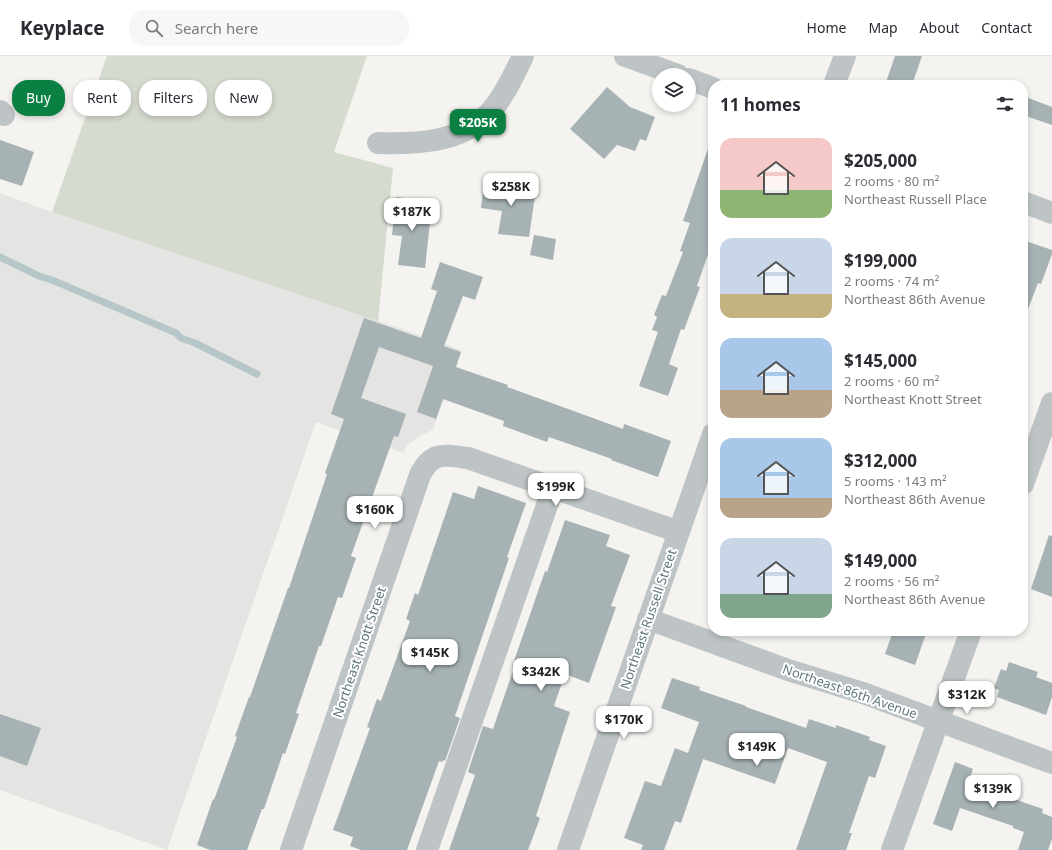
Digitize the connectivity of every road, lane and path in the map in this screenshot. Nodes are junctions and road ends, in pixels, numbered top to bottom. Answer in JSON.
{"nodes":[{"id":1,"x":523,"y":56,"type":"edge"},
{"id":2,"x":625,"y":56,"type":"edge"},
{"id":3,"x":845,"y":56,"type":"edge"},
{"id":4,"x":671,"y":67,"type":"edge"},
{"id":5,"x":836,"y":80,"type":"edge"},
{"id":6,"x":696,"y":82,"type":"edge"},
{"id":7,"x":708,"y":86,"type":"edge"},
{"id":8,"x":378,"y":143,"type":"dead end"},
{"id":9,"x":1028,"y":204,"type":"edge"},
{"id":10,"x":1052,"y":213,"type":"edge"},
{"id":11,"x":1052,"y":403,"type":"edge"},
{"id":12,"x":708,"y":448,"type":"edge"},
{"id":13,"x":1028,"y":470,"type":"edge"},
{"id":14,"x":553,"y":488,"type":"junction"},
{"id":15,"x":679,"y":532,"type":"junction"},
{"id":16,"x":648,"y":619,"type":"junction"},
{"id":17,"x":969,"y":636,"type":"edge"},
{"id":18,"x":938,"y":722,"type":"junction"},
{"id":19,"x":1052,"y":764,"type":"edge"},
{"id":20,"x":292,"y":850,"type":"edge"},
{"id":21,"x":427,"y":850,"type":"edge"},
{"id":22,"x":568,"y":850,"type":"edge"},
{"id":23,"x":892,"y":850,"type":"edge"}],
"edges":[{"from":1,"to":8,"type":"street"},
{"from":2,"to":4,"type":"street"},
{"from":3,"to":5,"type":"street"},
{"from":6,"to":7,"type":"street"},
{"from":9,"to":10,"type":"street"},
{"from":11,"to":13,"type":"street"},
{"from":12,"to":15,"type":"street","name":"Northeast Russell Street"},
{"from":14,"to":15,"type":"street"},
{"from":14,"to":20,"type":"street","name":"Northeast Knott Street"},
{"from":14,"to":21,"type":"street"},
{"from":15,"to":16,"type":"street","name":"Northeast Russell Street"},
{"from":16,"to":18,"type":"street","name":"Northeast 86th Avenue"},
{"from":16,"to":22,"type":"street","name":"Northeast Russell Street"},
{"from":17,"to":18,"type":"street"},
{"from":18,"to":19,"type":"street","name":"Northeast 86th Avenue"},
{"from":18,"to":23,"type":"street"}]}
